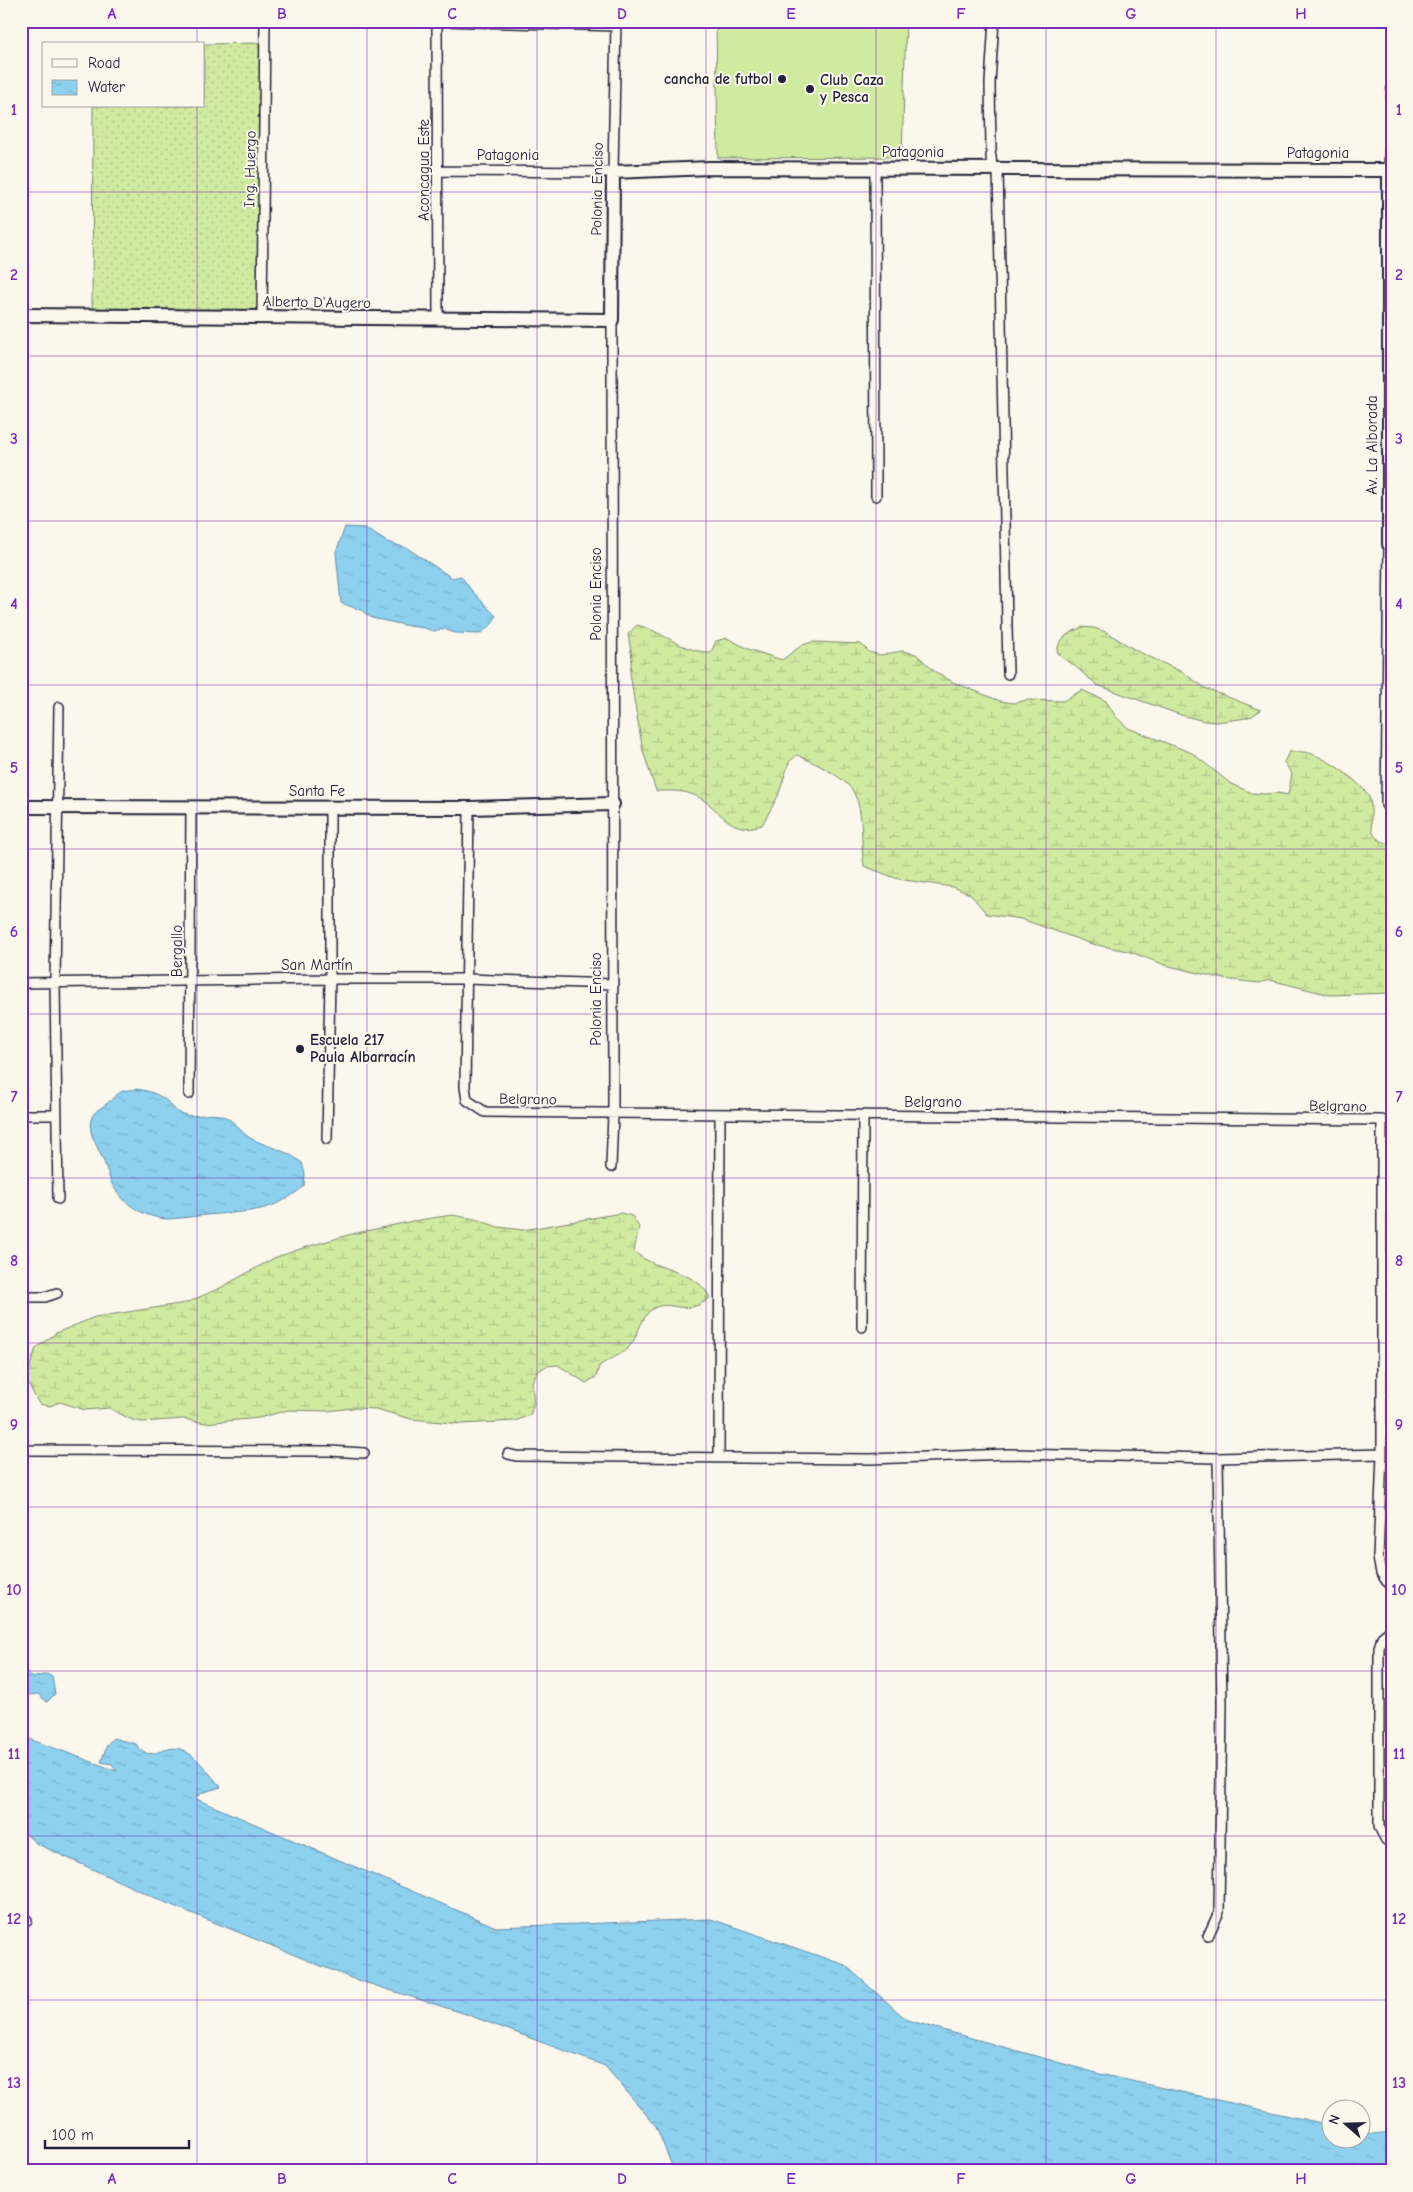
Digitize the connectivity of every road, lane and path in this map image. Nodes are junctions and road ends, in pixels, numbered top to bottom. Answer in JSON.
{"nodes":[{"id":1,"x":265,"y":21,"type":"edge"},
{"id":2,"x":437,"y":21,"type":"edge"},
{"id":3,"x":442,"y":21,"type":"edge"},
{"id":4,"x":994,"y":21,"type":"edge"},
{"id":5,"x":616,"y":24,"type":"edge"},
{"id":6,"x":1392,"y":85,"type":"edge"},
{"id":7,"x":993,"y":161,"type":"junction"},
{"id":8,"x":875,"y":168,"type":"junction"},
{"id":9,"x":1389,"y":170,"type":"junction"},
{"id":10,"x":438,"y":171,"type":"junction"},
{"id":11,"x":613,"y":172,"type":"junction"},
{"id":12,"x":21,"y":315,"type":"edge"},
{"id":13,"x":262,"y":317,"type":"junction"},
{"id":14,"x":438,"y":319,"type":"junction"},
{"id":15,"x":612,"y":320,"type":"junction"},
{"id":16,"x":876,"y":496,"type":"dead end"},
{"id":17,"x":1390,"y":545,"type":"edge"},
{"id":18,"x":1008,"y":674,"type":"dead end"},
{"id":19,"x":59,"y":707,"type":"dead end"},
{"id":20,"x":1389,"y":711,"type":"edge"},
{"id":21,"x":613,"y":804,"type":"junction"},
{"id":22,"x":1386,"y":805,"type":"dead end"},
{"id":23,"x":330,"y":806,"type":"junction"},
{"id":24,"x":21,"y":807,"type":"edge"},
{"id":25,"x":57,"y":808,"type":"junction"},
{"id":26,"x":191,"y":808,"type":"junction"},
{"id":27,"x":469,"y":808,"type":"junction"},
{"id":28,"x":330,"y":979,"type":"junction"},
{"id":29,"x":467,"y":979,"type":"junction"},
{"id":30,"x":191,"y":980,"type":"junction"},
{"id":31,"x":21,"y":983,"type":"edge"},
{"id":32,"x":55,"y":983,"type":"junction"},
{"id":33,"x":612,"y":984,"type":"junction"},
{"id":34,"x":189,"y":1094,"type":"dead end"},
{"id":35,"x":613,"y":1114,"type":"junction"},
{"id":36,"x":21,"y":1115,"type":"edge"},
{"id":37,"x":56,"y":1115,"type":"junction"},
{"id":38,"x":720,"y":1115,"type":"junction"},
{"id":39,"x":863,"y":1115,"type":"junction"},
{"id":40,"x":327,"y":1139,"type":"dead end"},
{"id":41,"x":611,"y":1167,"type":"dead end"},
{"id":42,"x":58,"y":1199,"type":"dead end"},
{"id":43,"x":58,"y":1293,"type":"dead end"},
{"id":44,"x":21,"y":1297,"type":"edge"},
{"id":45,"x":862,"y":1327,"type":"dead end"},
{"id":46,"x":21,"y":1450,"type":"edge"},
{"id":47,"x":364,"y":1453,"type":"dead end"},
{"id":48,"x":508,"y":1454,"type":"dead end"},
{"id":49,"x":1382,"y":1454,"type":"junction"},
{"id":50,"x":719,"y":1458,"type":"junction"},
{"id":51,"x":1218,"y":1458,"type":"junction"},
{"id":52,"x":1392,"y":1589,"type":"edge"},
{"id":53,"x":1392,"y":1630,"type":"edge"},
{"id":54,"x":1392,"y":1844,"type":"edge"},
{"id":55,"x":1208,"y":1936,"type":"dead end"}],
"edges":[{"from":1,"to":13,"type":"street","name":"Ing. Huergo"},
{"from":2,"to":10,"type":"street","name":"Aconcagua Este"},
{"from":3,"to":5,"type":"street"},
{"from":4,"to":7,"type":"street"},
{"from":5,"to":11,"type":"street","name":"Polonia Enciso"},
{"from":6,"to":9,"type":"street","name":"Av. La Alborada"},
{"from":7,"to":8,"type":"main road","name":"Patagonia"},
{"from":7,"to":9,"type":"main road","name":"Patagonia"},
{"from":7,"to":18,"type":"street"},
{"from":8,"to":11,"type":"main road","name":"Patagonia"},
{"from":8,"to":16,"type":"street"},
{"from":9,"to":17,"type":"main road","name":"Av. La Alborada"},
{"from":10,"to":11,"type":"street","name":"Patagonia"},
{"from":10,"to":14,"type":"street","name":"Aconcagua Este"},
{"from":11,"to":15,"type":"main road","name":"Polonia Enciso"},
{"from":12,"to":13,"type":"main road","name":"Alberto D'Augero"},
{"from":13,"to":14,"type":"main road","name":"Alberto D'Augero"},
{"from":14,"to":15,"type":"main road","name":"Alberto D'Augero"},
{"from":15,"to":21,"type":"street","name":"Polonia Enciso"},
{"from":17,"to":20,"type":"street","name":"Av. La Alborada"},
{"from":19,"to":25,"type":"street"},
{"from":20,"to":22,"type":"street","name":"Av. La Alborada"},
{"from":21,"to":27,"type":"main road","name":"Santa Fe"},
{"from":21,"to":33,"type":"street","name":"Polonia Enciso"},
{"from":23,"to":26,"type":"main road","name":"Santa Fe"},
{"from":23,"to":27,"type":"main road","name":"Santa Fe"},
{"from":23,"to":28,"type":"street"},
{"from":24,"to":25,"type":"main road","name":"Santa Fe"},
{"from":25,"to":26,"type":"main road","name":"Santa Fe"},
{"from":25,"to":32,"type":"street"},
{"from":26,"to":30,"type":"street","name":"Bergallo"},
{"from":27,"to":29,"type":"street"},
{"from":28,"to":29,"type":"street","name":"San Martín"},
{"from":28,"to":30,"type":"street","name":"San Martín"},
{"from":28,"to":40,"type":"street"},
{"from":29,"to":33,"type":"street","name":"San Martín"},
{"from":29,"to":35,"type":"street","name":"Belgrano"},
{"from":30,"to":32,"type":"street","name":"San Martín"},
{"from":30,"to":34,"type":"street","name":"Bergallo"},
{"from":31,"to":32,"type":"street","name":"San Martín"},
{"from":32,"to":37,"type":"street"},
{"from":33,"to":35,"type":"street","name":"Polonia Enciso"},
{"from":35,"to":38,"type":"street","name":"Belgrano"},
{"from":35,"to":41,"type":"street","name":"Polonia Enciso"},
{"from":36,"to":37,"type":"street"},
{"from":37,"to":42,"type":"street"},
{"from":38,"to":39,"type":"street","name":"Belgrano"},
{"from":38,"to":50,"type":"street"},
{"from":39,"to":45,"type":"street"},
{"from":39,"to":49,"type":"street","name":"Belgrano"},
{"from":43,"to":44,"type":"street"},
{"from":46,"to":47,"type":"street"},
{"from":48,"to":50,"type":"street"},
{"from":49,"to":51,"type":"street"},
{"from":49,"to":52,"type":"street"},
{"from":50,"to":51,"type":"street"},
{"from":51,"to":55,"type":"street"},
{"from":53,"to":54,"type":"street"}]}
